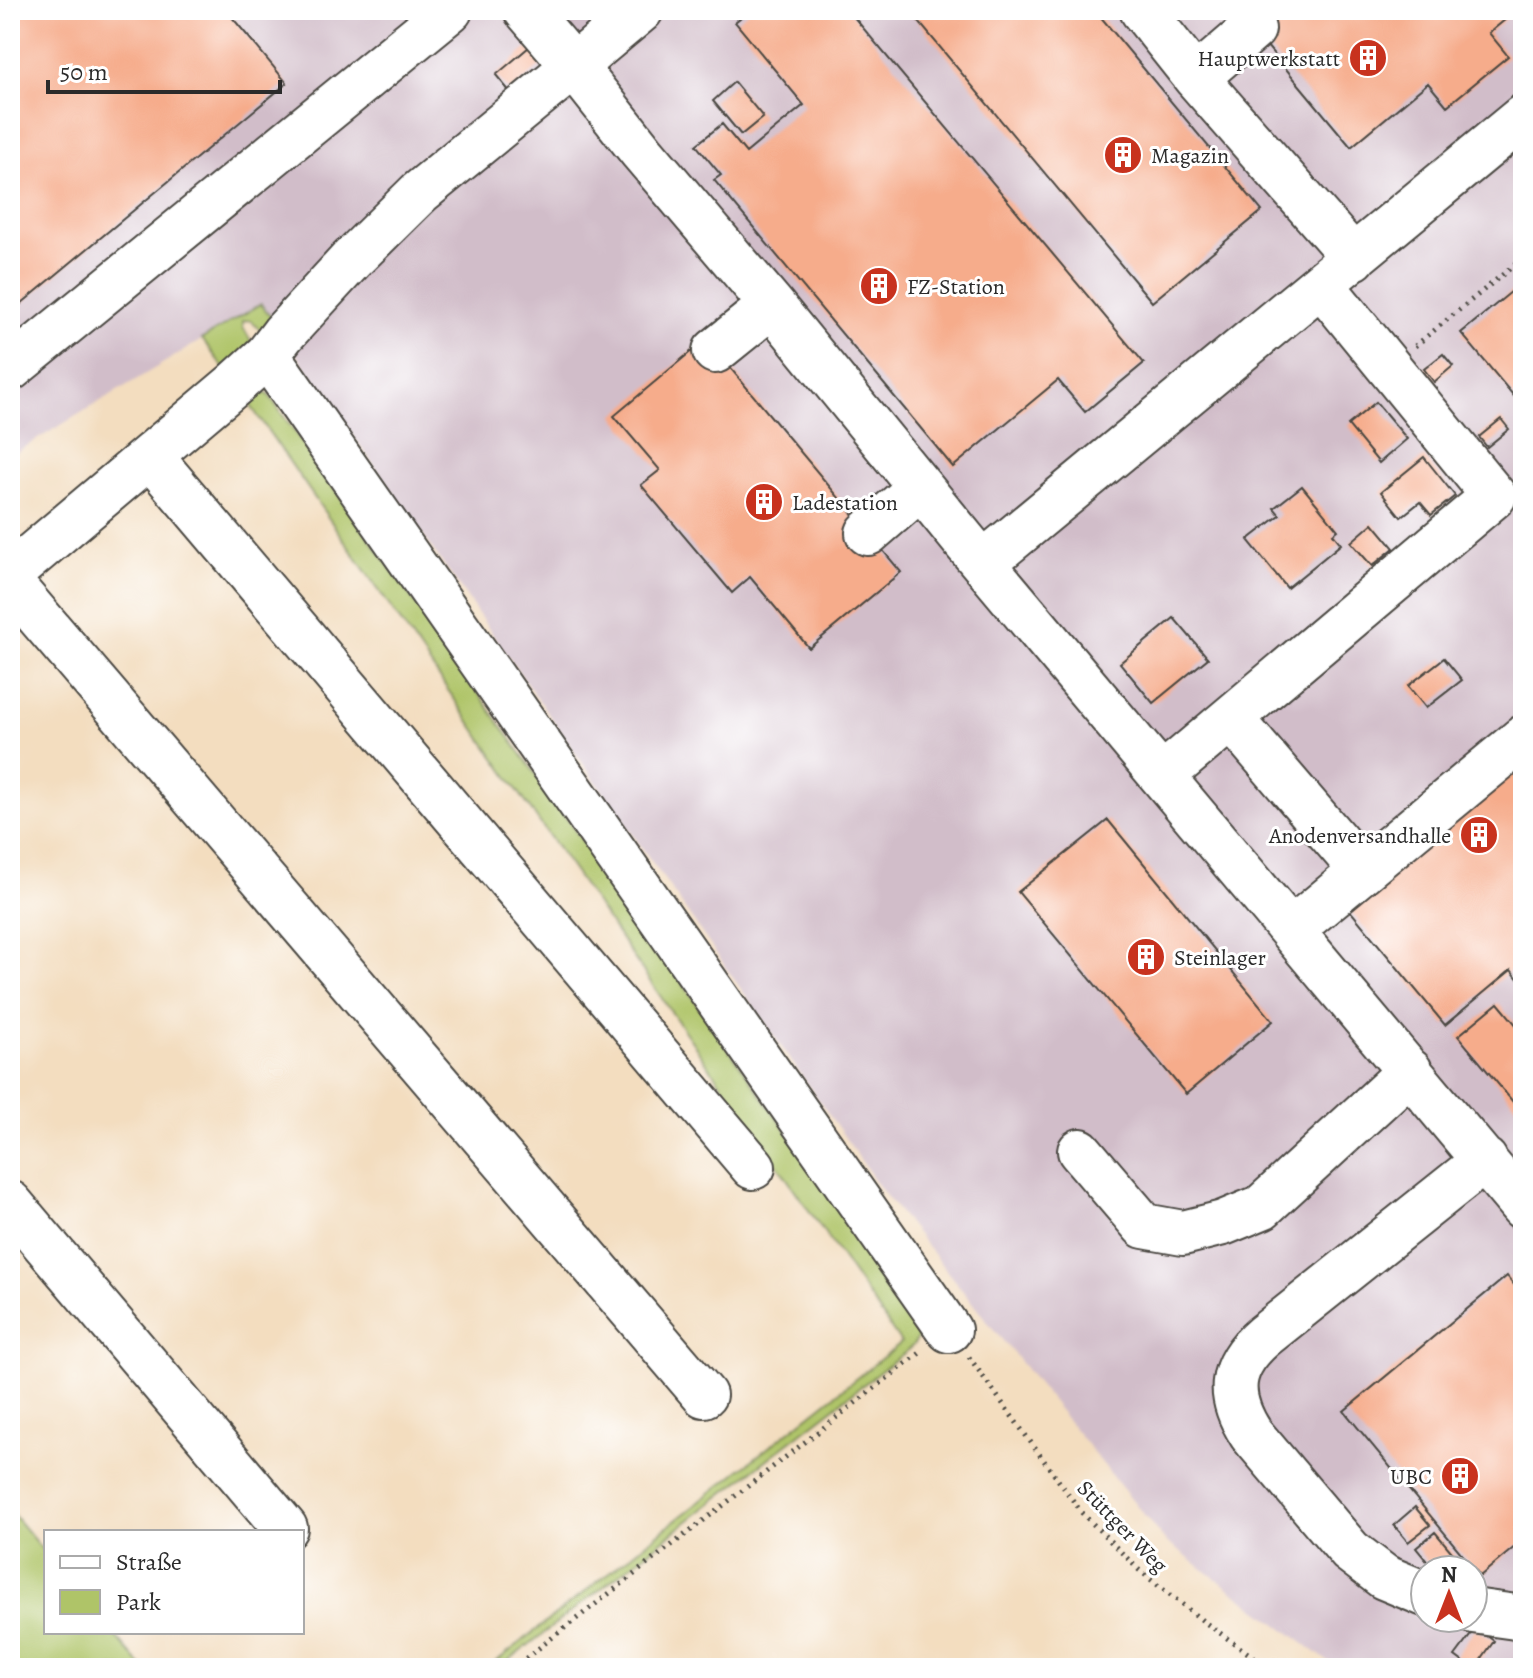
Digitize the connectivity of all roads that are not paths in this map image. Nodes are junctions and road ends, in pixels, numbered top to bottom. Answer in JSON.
{"nodes":[{"id":1,"x":450,"y":10,"type":"edge"},
{"id":2,"x":526,"y":10,"type":"edge"},
{"id":3,"x":641,"y":10,"type":"edge"},
{"id":4,"x":1142,"y":10,"type":"edge"},
{"id":5,"x":1253,"y":29,"type":"dead end"},
{"id":6,"x":574,"y":66,"type":"junction"},
{"id":7,"x":1196,"y":78,"type":"junction"},
{"id":8,"x":1523,"y":117,"type":"edge"},
{"id":9,"x":1338,"y":271,"type":"junction"},
{"id":10,"x":772,"y":305,"type":"junction"},
{"id":11,"x":715,"y":351,"type":"dead end"},
{"id":12,"x":267,"y":355,"type":"junction"},
{"id":13,"x":10,"y":369,"type":"edge"},
{"id":14,"x":150,"y":456,"type":"junction"},
{"id":15,"x":920,"y":488,"type":"junction"},
{"id":16,"x":868,"y":533,"type":"dead end"},
{"id":17,"x":983,"y":563,"type":"junction"},
{"id":18,"x":10,"y":574,"type":"edge"},
{"id":19,"x":10,"y":583,"type":"edge"},
{"id":20,"x":1231,"y":718,"type":"junction"},
{"id":21,"x":1523,"y":738,"type":"edge"},
{"id":22,"x":1162,"y":776,"type":"junction"},
{"id":23,"x":1362,"y":871,"type":"junction"},
{"id":24,"x":1291,"y":930,"type":"junction"},
{"id":25,"x":1410,"y":1071,"type":"junction"},
{"id":26,"x":1080,"y":1151,"type":"dead end"},
{"id":27,"x":1485,"y":1160,"type":"junction"},
{"id":28,"x":753,"y":1167,"type":"dead end"},
{"id":29,"x":1521,"y":1200,"type":"edge"},
{"id":30,"x":10,"y":1203,"type":"edge"},
{"id":31,"x":957,"y":1340,"type":"road end"},
{"id":32,"x":704,"y":1395,"type":"dead end"},
{"id":33,"x":285,"y":1528,"type":"dead end"},
{"id":34,"x":1409,"y":1587,"type":"edge"},
{"id":35,"x":1489,"y":1613,"type":"edge"},
{"id":36,"x":1523,"y":1618,"type":"edge"}],
"edges":[{"from":1,"to":13,"type":"lane"},
{"from":2,"to":6,"type":"lane"},
{"from":3,"to":6,"type":"lane"},
{"from":4,"to":7,"type":"lane"},
{"from":5,"to":7,"type":"lane"},
{"from":6,"to":10,"type":"lane"},
{"from":6,"to":12,"type":"lane"},
{"from":7,"to":9,"type":"lane"},
{"from":8,"to":9,"type":"lane"},
{"from":9,"to":17,"type":"lane"},
{"from":9,"to":20,"type":"lane"},
{"from":10,"to":11,"type":"lane"},
{"from":10,"to":15,"type":"lane"},
{"from":12,"to":14,"type":"lane"},
{"from":12,"to":31,"type":"lane"},
{"from":14,"to":18,"type":"lane"},
{"from":14,"to":28,"type":"lane"},
{"from":15,"to":16,"type":"lane"},
{"from":15,"to":17,"type":"lane"},
{"from":17,"to":22,"type":"lane"},
{"from":19,"to":32,"type":"lane"},
{"from":20,"to":22,"type":"lane"},
{"from":20,"to":23,"type":"lane"},
{"from":21,"to":23,"type":"lane"},
{"from":22,"to":24,"type":"lane"},
{"from":23,"to":24,"type":"lane"},
{"from":24,"to":25,"type":"lane"},
{"from":25,"to":26,"type":"lane"},
{"from":25,"to":27,"type":"lane"},
{"from":27,"to":29,"type":"lane"},
{"from":27,"to":34,"type":"lane"},
{"from":30,"to":33,"type":"lane"},
{"from":35,"to":36,"type":"lane"}]}
